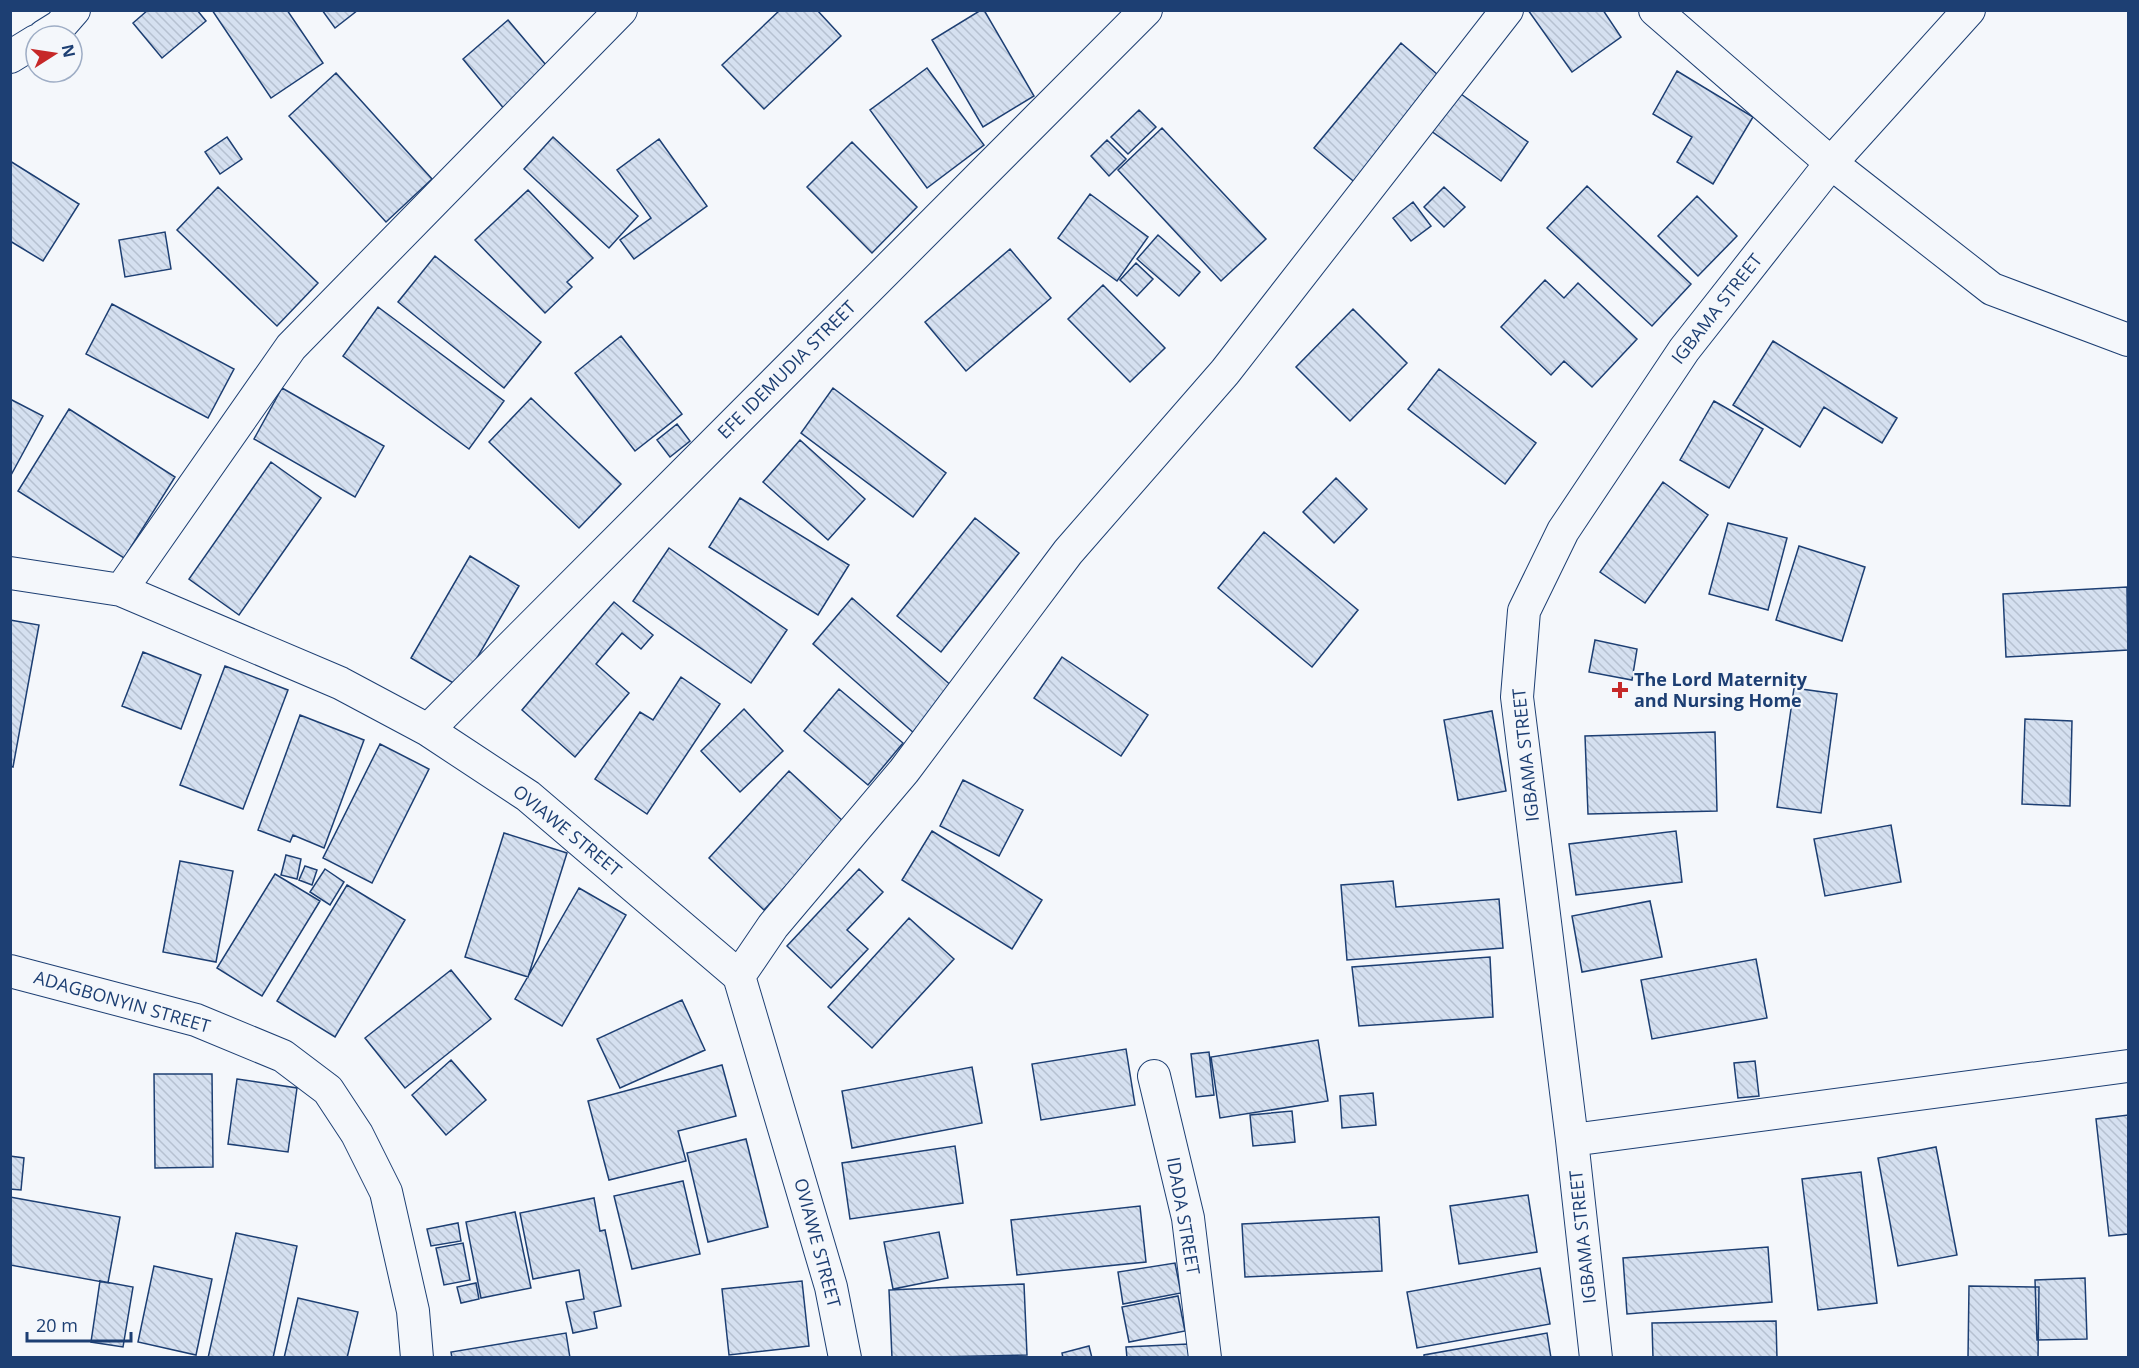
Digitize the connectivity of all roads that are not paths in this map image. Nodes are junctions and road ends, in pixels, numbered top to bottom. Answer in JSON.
{"nodes":[{"id":1,"x":74,"y":10,"type":"edge"},
{"id":2,"x":621,"y":10,"type":"edge"},
{"id":3,"x":1146,"y":10,"type":"edge"},
{"id":4,"x":1507,"y":10,"type":"edge"},
{"id":5,"x":1655,"y":10,"type":"edge"},
{"id":6,"x":1969,"y":10,"type":"edge"},
{"id":7,"x":62,"y":24,"type":"edge"},
{"id":8,"x":24,"y":48,"type":"edge"},
{"id":9,"x":10,"y":57,"type":"edge"},
{"id":10,"x":1831,"y":163,"type":"junction"},
{"id":11,"x":2128,"y":340,"type":"edge"},
{"id":12,"x":10,"y":573,"type":"edge"},
{"id":13,"x":121,"y":590,"type":"junction"},
{"id":14,"x":428,"y":730,"type":"junction"},
{"id":15,"x":10,"y":971,"type":"edge"},
{"id":16,"x":739,"y":976,"type":"junction"},
{"id":17,"x":2128,"y":1066,"type":"edge"},
{"id":18,"x":1154,"y":1076,"type":"dead end"},
{"id":19,"x":1572,"y":1140,"type":"junction"},
{"id":20,"x":417,"y":1358,"type":"edge"},
{"id":21,"x":845,"y":1358,"type":"edge"},
{"id":22,"x":1205,"y":1358,"type":"edge"},
{"id":23,"x":1596,"y":1358,"type":"edge"}],
"edges":[{"from":1,"to":7,"type":"street"},
{"from":2,"to":13,"type":"street"},
{"from":3,"to":14,"type":"street","name":"EFE IDEMUDIA STREET"},
{"from":4,"to":16,"type":"street"},
{"from":5,"to":10,"type":"street"},
{"from":6,"to":10,"type":"street","name":"IGBAMA STREET"},
{"from":8,"to":9,"type":"street"},
{"from":10,"to":11,"type":"street"},
{"from":10,"to":19,"type":"street","name":"IGBAMA STREET"},
{"from":12,"to":13,"type":"street","name":"OVIAWE STREET"},
{"from":13,"to":14,"type":"street","name":"OVIAWE STREET"},
{"from":14,"to":16,"type":"street","name":"OVIAWE STREET"},
{"from":15,"to":20,"type":"street","name":"ADAGBONYIN STREET"},
{"from":16,"to":21,"type":"street","name":"OVIAWE STREET"},
{"from":17,"to":19,"type":"street"},
{"from":18,"to":22,"type":"street","name":"IDADA STREET"},
{"from":19,"to":23,"type":"street","name":"IGBAMA STREET"}]}
